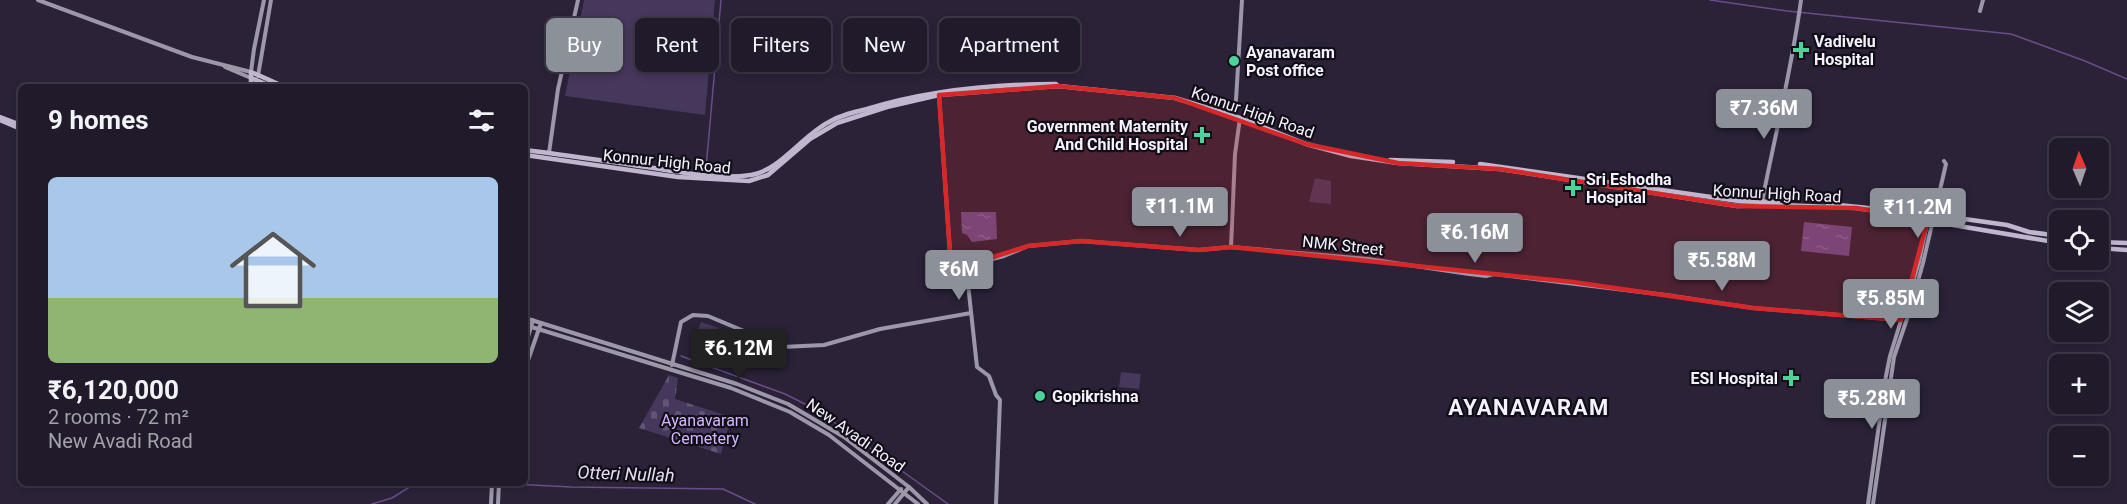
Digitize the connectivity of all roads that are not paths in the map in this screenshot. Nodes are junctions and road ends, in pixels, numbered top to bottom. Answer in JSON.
{"nodes":[{"id":1,"x":38,"y":0,"type":"edge"},
{"id":2,"x":264,"y":0,"type":"edge"},
{"id":3,"x":272,"y":0,"type":"edge"},
{"id":4,"x":578,"y":0,"type":"edge"},
{"id":5,"x":1242,"y":0,"type":"edge"},
{"id":6,"x":1801,"y":0,"type":"edge"},
{"id":7,"x":1983,"y":0,"type":"edge"},
{"id":8,"x":1980,"y":11,"type":"dead end"},
{"id":9,"x":251,"y":75,"type":"junction"},
{"id":10,"x":258,"y":78,"type":"junction"},
{"id":11,"x":251,"y":84,"type":"edge"},
{"id":12,"x":257,"y":84,"type":"edge"},
{"id":13,"x":268,"y":84,"type":"edge"},
{"id":14,"x":276,"y":84,"type":"edge"},
{"id":15,"x":1058,"y":86,"type":"junction"},
{"id":16,"x":939,"y":96,"type":"junction"},
{"id":17,"x":1233,"y":116,"type":"junction"},
{"id":18,"x":0,"y":118,"type":"edge"},
{"id":19,"x":1240,"y":118,"type":"junction"},
{"id":20,"x":18,"y":126,"type":"edge"},
{"id":21,"x":528,"y":153,"type":"edge"},
{"id":22,"x":528,"y":153,"type":"edge"},
{"id":23,"x":549,"y":153,"type":"junction"},
{"id":24,"x":1385,"y":160,"type":"junction"},
{"id":25,"x":1944,"y":161,"type":"dead end"},
{"id":26,"x":1762,"y":202,"type":"junction"},
{"id":27,"x":1932,"y":217,"type":"junction"},
{"id":28,"x":2049,"y":235,"type":"edge"},
{"id":29,"x":2049,"y":242,"type":"edge"},
{"id":30,"x":2109,"y":242,"type":"edge"},
{"id":31,"x":2127,"y":243,"type":"edge"},
{"id":32,"x":1232,"y":247,"type":"junction"},
{"id":33,"x":2109,"y":249,"type":"edge"},
{"id":34,"x":2127,"y":250,"type":"edge"},
{"id":35,"x":962,"y":267,"type":"junction"},
{"id":36,"x":971,"y":313,"type":"junction"},
{"id":37,"x":528,"y":319,"type":"edge"},
{"id":38,"x":1901,"y":320,"type":"junction"},
{"id":39,"x":533,"y":321,"type":"junction"},
{"id":40,"x":541,"y":323,"type":"junction"},
{"id":41,"x":528,"y":326,"type":"edge"},
{"id":42,"x":531,"y":327,"type":"junction"},
{"id":43,"x":539,"y":330,"type":"junction"},
{"id":44,"x":528,"y":336,"type":"edge"},
{"id":45,"x":528,"y":358,"type":"edge"},
{"id":46,"x":672,"y":363,"type":"junction"},
{"id":47,"x":670,"y":369,"type":"junction"},
{"id":48,"x":907,"y":485,"type":"junction"},
{"id":49,"x":491,"y":486,"type":"edge"},
{"id":50,"x":499,"y":486,"type":"edge"},
{"id":51,"x":900,"y":489,"type":"junction"},
{"id":52,"x":905,"y":493,"type":"junction"},
{"id":53,"x":491,"y":504,"type":"edge"},
{"id":54,"x":498,"y":504,"type":"edge"},
{"id":55,"x":888,"y":504,"type":"edge"},
{"id":56,"x":895,"y":504,"type":"edge"},
{"id":57,"x":918,"y":504,"type":"edge"},
{"id":58,"x":927,"y":504,"type":"edge"},
{"id":59,"x":996,"y":504,"type":"edge"},
{"id":60,"x":1871,"y":504,"type":"edge"}],
"edges":[{"from":1,"to":9,"type":"street"},
{"from":2,"to":9,"type":"street"},
{"from":3,"to":10,"type":"street"},
{"from":4,"to":23,"type":"street"},
{"from":5,"to":17,"type":"street"},
{"from":6,"to":26,"type":"street"},
{"from":7,"to":8,"type":"street"},
{"from":9,"to":10,"type":"main road"},
{"from":9,"to":11,"type":"main road"},
{"from":10,"to":12,"type":"main road"},
{"from":10,"to":13,"type":"main road"},
{"from":10,"to":14,"type":"main road"},
{"from":15,"to":16,"type":"main road","name":"Konnur High Road"},
{"from":15,"to":17,"type":"main road","name":"Konnur High Road"},
{"from":15,"to":23,"type":"main road"},
{"from":16,"to":22,"type":"main road","name":"Konnur High Road"},
{"from":16,"to":35,"type":"street"},
{"from":17,"to":19,"type":"main road","name":"Konnur High Road"},
{"from":18,"to":20,"type":"main road"},
{"from":19,"to":24,"type":"main road","name":"Konnur High Road"},
{"from":19,"to":32,"type":"street"},
{"from":21,"to":23,"type":"main road"},
{"from":24,"to":26,"type":"main road","name":"Konnur High Road"},
{"from":24,"to":27,"type":"main road","name":"Konnur High Road"},
{"from":25,"to":27,"type":"street"},
{"from":26,"to":27,"type":"main road","name":"Konnur High Road"},
{"from":27,"to":28,"type":"main road","name":"Konnur High Road"},
{"from":27,"to":29,"type":"main road","name":"Konnur High Road"},
{"from":27,"to":38,"type":"street"},
{"from":27,"to":60,"type":"street"},
{"from":30,"to":31,"type":"main road"},
{"from":32,"to":35,"type":"street","name":"NMK Street"},
{"from":32,"to":38,"type":"street","name":"NMK Street"},
{"from":33,"to":34,"type":"main road"},
{"from":35,"to":36,"type":"street"},
{"from":36,"to":46,"type":"street"},
{"from":36,"to":59,"type":"street"},
{"from":37,"to":39,"type":"street","name":"New Avadi Road"},
{"from":38,"to":60,"type":"street"},
{"from":39,"to":40,"type":"street","name":"New Avadi Road"},
{"from":39,"to":42,"type":"street"},
{"from":40,"to":43,"type":"street"},
{"from":40,"to":46,"type":"street","name":"New Avadi Road"},
{"from":41,"to":42,"type":"street","name":"New Avadi Road"},
{"from":42,"to":43,"type":"street","name":"New Avadi Road"},
{"from":42,"to":44,"type":"street"},
{"from":43,"to":45,"type":"street"},
{"from":43,"to":47,"type":"street","name":"New Avadi Road"},
{"from":46,"to":47,"type":"street"},
{"from":46,"to":48,"type":"street","name":"New Avadi Road"},
{"from":47,"to":51,"type":"street","name":"New Avadi Road"},
{"from":48,"to":51,"type":"street"},
{"from":48,"to":52,"type":"street"},
{"from":48,"to":58,"type":"street","name":"New Avadi Road"},
{"from":49,"to":53,"type":"street"},
{"from":50,"to":54,"type":"street"},
{"from":51,"to":52,"type":"street","name":"New Avadi Road"},
{"from":51,"to":55,"type":"street"},
{"from":52,"to":56,"type":"street"},
{"from":52,"to":57,"type":"street","name":"New Avadi Road"}]}
